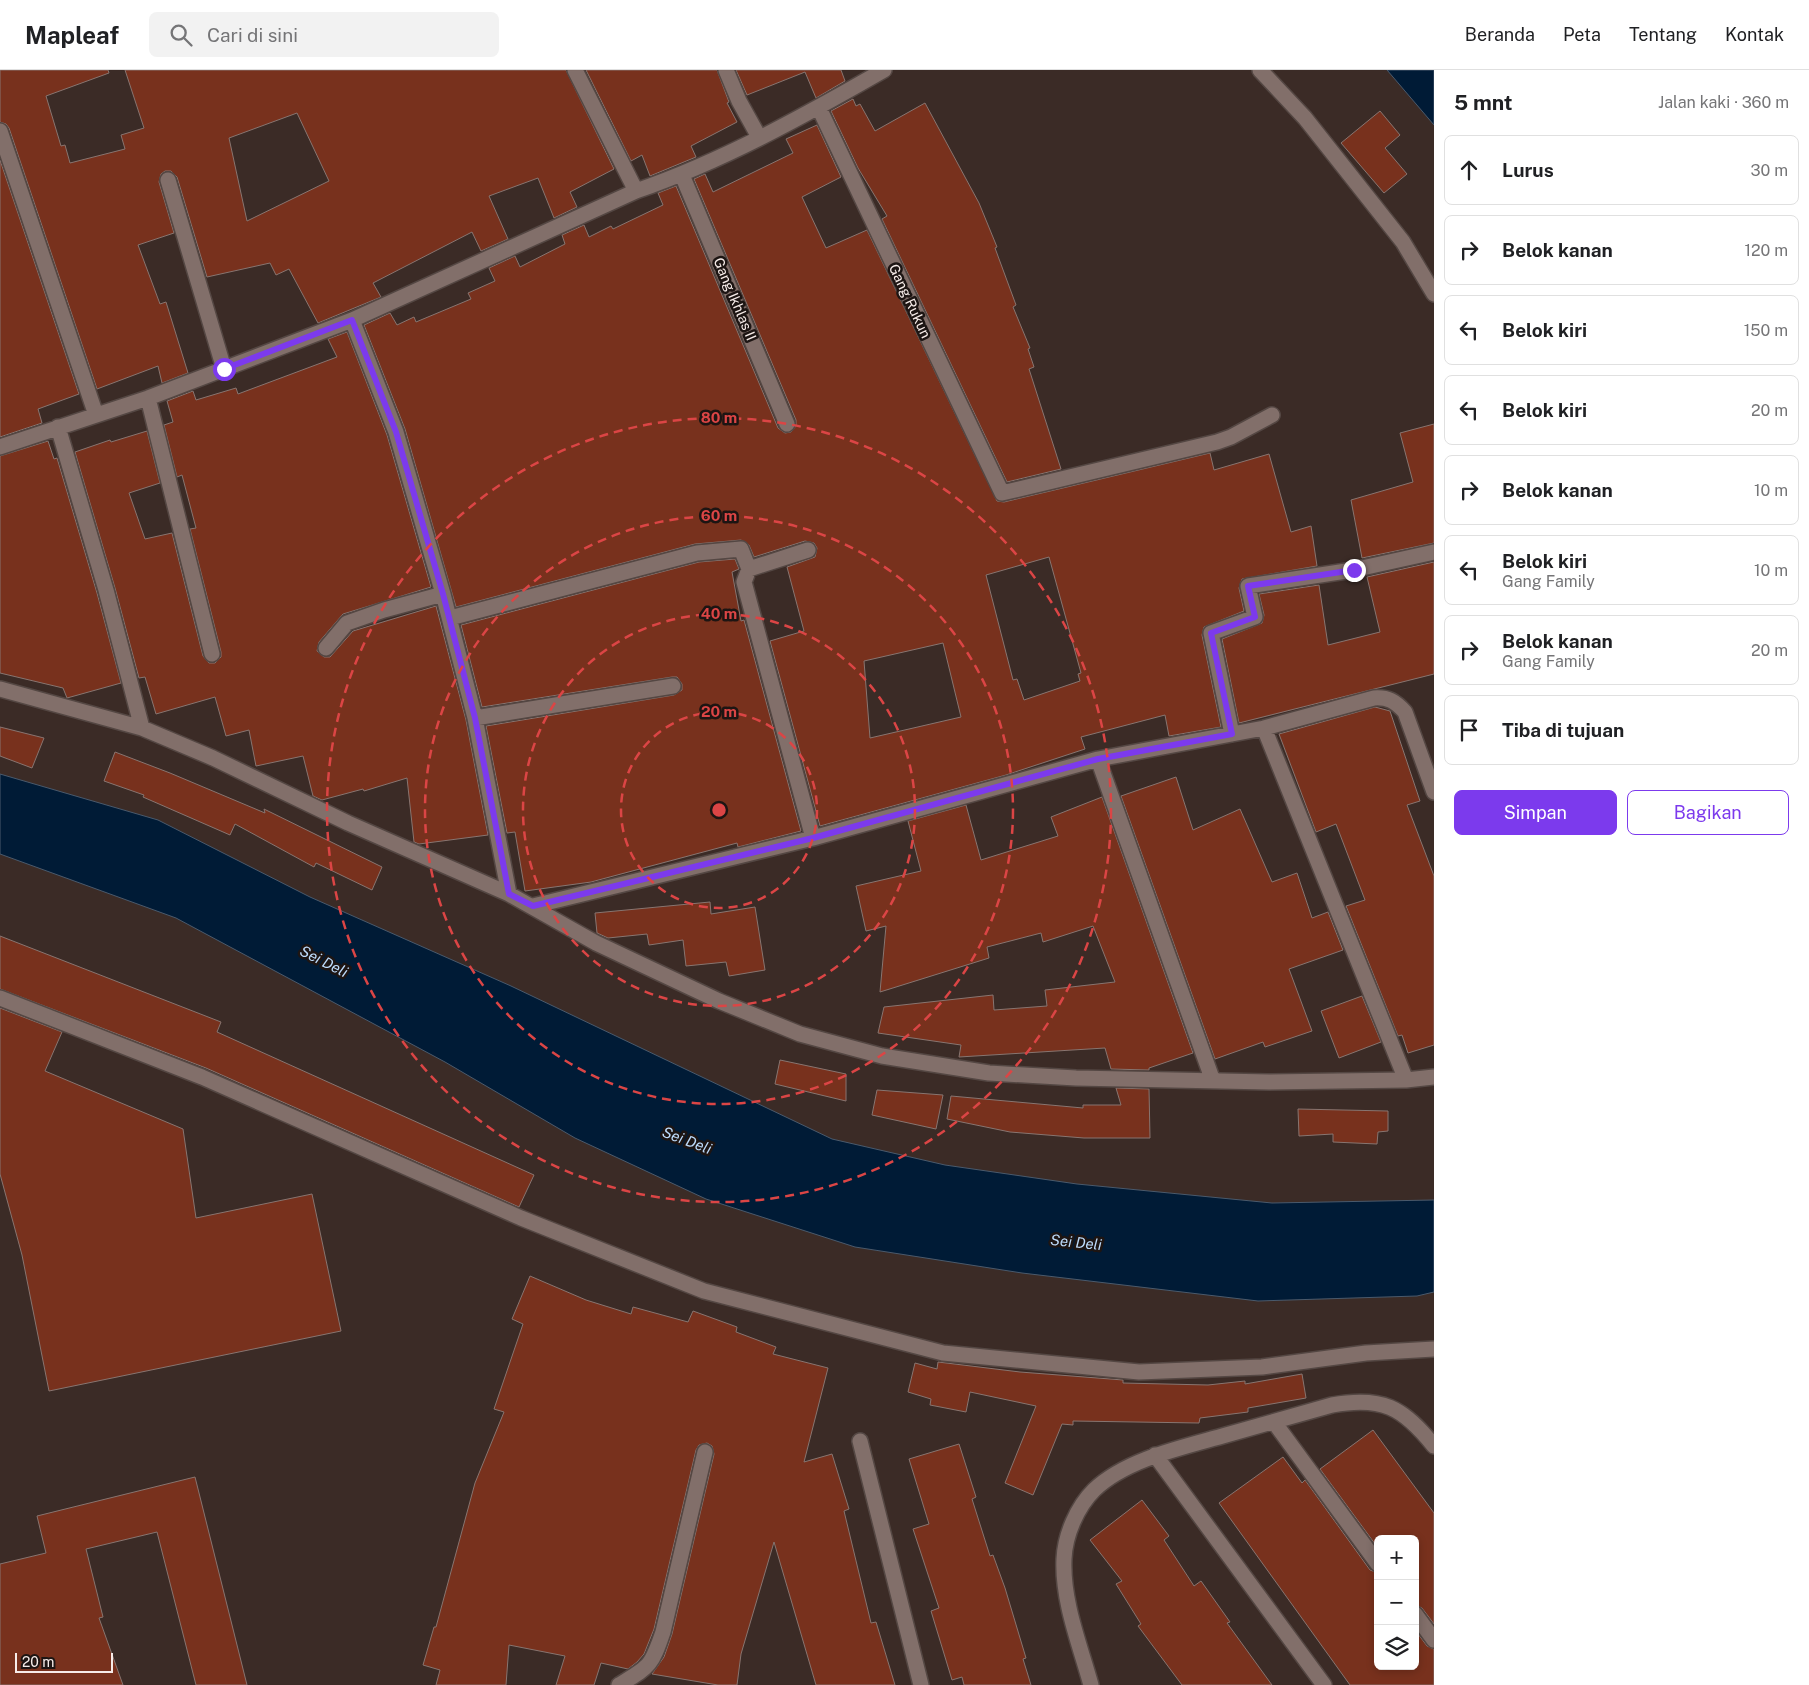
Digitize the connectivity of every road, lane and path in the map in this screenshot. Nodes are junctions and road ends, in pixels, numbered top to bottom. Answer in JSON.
{"nodes":[{"id":1,"x":575,"y":70,"type":"edge"},
{"id":2,"x":726,"y":70,"type":"edge"},
{"id":3,"x":884,"y":70,"type":"edge"},
{"id":4,"x":1260,"y":70,"type":"edge"},
{"id":5,"x":819,"y":108,"type":"junction"},
{"id":6,"x":0,"y":131,"type":"edge"},
{"id":7,"x":759,"y":137,"type":"junction"},
{"id":8,"x":682,"y":175,"type":"junction"},
{"id":9,"x":168,"y":180,"type":"dead end"},
{"id":10,"x":636,"y":191,"type":"junction"},
{"id":11,"x":1434,"y":294,"type":"edge"},
{"id":12,"x":352,"y":320,"type":"junction"},
{"id":13,"x":224,"y":369,"type":"junction"},
{"id":14,"x":148,"y":398,"type":"junction"},
{"id":15,"x":96,"y":415,"type":"junction"},
{"id":16,"x":1272,"y":415,"type":"dead end"},
{"id":17,"x":787,"y":424,"type":"dead end"},
{"id":18,"x":58,"y":427,"type":"junction"},
{"id":19,"x":0,"y":448,"type":"edge"},
{"id":20,"x":808,"y":550,"type":"dead end"},
{"id":21,"x":1434,"y":552,"type":"edge"},
{"id":22,"x":749,"y":569,"type":"junction"},
{"id":23,"x":443,"y":594,"type":"junction"},
{"id":24,"x":450,"y":618,"type":"junction"},
{"id":25,"x":326,"y":648,"type":"dead end"},
{"id":26,"x":212,"y":654,"type":"dead end"},
{"id":27,"x":673,"y":686,"type":"dead end"},
{"id":28,"x":0,"y":689,"type":"edge"},
{"id":29,"x":475,"y":718,"type":"junction"},
{"id":30,"x":142,"y":728,"type":"junction"},
{"id":31,"x":1264,"y":728,"type":"junction"},
{"id":32,"x":1232,"y":734,"type":"junction"},
{"id":33,"x":1098,"y":759,"type":"junction"},
{"id":34,"x":1434,"y":792,"type":"edge"},
{"id":35,"x":813,"y":838,"type":"junction"},
{"id":36,"x":509,"y":894,"type":"junction"},
{"id":37,"x":533,"y":906,"type":"junction"},
{"id":38,"x":0,"y":998,"type":"edge"},
{"id":39,"x":1434,"y":1076,"type":"edge"},
{"id":40,"x":1406,"y":1080,"type":"junction"},
{"id":41,"x":1213,"y":1081,"type":"junction"},
{"id":42,"x":1434,"y":1349,"type":"edge"},
{"id":43,"x":1274,"y":1422,"type":"junction"},
{"id":44,"x":860,"y":1441,"type":"dead end"},
{"id":45,"x":1434,"y":1446,"type":"edge"},
{"id":46,"x":705,"y":1452,"type":"dead end"},
{"id":47,"x":1155,"y":1455,"type":"junction"},
{"id":48,"x":1374,"y":1559,"type":"edge"},
{"id":49,"x":1419,"y":1619,"type":"edge"},
{"id":50,"x":1434,"y":1640,"type":"edge"},
{"id":51,"x":619,"y":1685,"type":"edge"},
{"id":52,"x":921,"y":1685,"type":"edge"},
{"id":53,"x":1091,"y":1685,"type":"edge"},
{"id":54,"x":1324,"y":1685,"type":"edge"}],
"edges":[{"from":1,"to":10,"type":"street"},
{"from":2,"to":7,"type":"street"},
{"from":3,"to":5,"type":"street"},
{"from":4,"to":11,"type":"street"},
{"from":5,"to":7,"type":"street"},
{"from":5,"to":16,"type":"street","name":"Gang Rukun"},
{"from":6,"to":15,"type":"street"},
{"from":7,"to":8,"type":"street"},
{"from":8,"to":10,"type":"street"},
{"from":8,"to":17,"type":"street","name":"Gang Ikhlas II"},
{"from":9,"to":13,"type":"street"},
{"from":10,"to":12,"type":"street"},
{"from":12,"to":13,"type":"street"},
{"from":12,"to":23,"type":"street"},
{"from":13,"to":14,"type":"street"},
{"from":14,"to":15,"type":"street"},
{"from":14,"to":26,"type":"street"},
{"from":15,"to":18,"type":"street"},
{"from":18,"to":19,"type":"street"},
{"from":18,"to":30,"type":"street"},
{"from":20,"to":22,"type":"street"},
{"from":21,"to":32,"type":"street"},
{"from":22,"to":24,"type":"street"},
{"from":22,"to":35,"type":"street"},
{"from":23,"to":24,"type":"street"},
{"from":23,"to":25,"type":"street"},
{"from":24,"to":29,"type":"street"},
{"from":27,"to":29,"type":"street"},
{"from":28,"to":30,"type":"street"},
{"from":29,"to":36,"type":"street"},
{"from":30,"to":36,"type":"street"},
{"from":31,"to":32,"type":"street"},
{"from":31,"to":34,"type":"street"},
{"from":31,"to":40,"type":"street"},
{"from":32,"to":33,"type":"street"},
{"from":33,"to":35,"type":"street"},
{"from":33,"to":41,"type":"street"},
{"from":35,"to":37,"type":"street"},
{"from":36,"to":37,"type":"street"},
{"from":37,"to":41,"type":"street"},
{"from":38,"to":42,"type":"street"},
{"from":39,"to":40,"type":"street"},
{"from":40,"to":41,"type":"street"},
{"from":43,"to":45,"type":"street"},
{"from":43,"to":47,"type":"street"},
{"from":43,"to":48,"type":"street"},
{"from":44,"to":52,"type":"street"},
{"from":46,"to":51,"type":"street"},
{"from":47,"to":53,"type":"street"},
{"from":47,"to":54,"type":"street"},
{"from":49,"to":50,"type":"street"}]}
